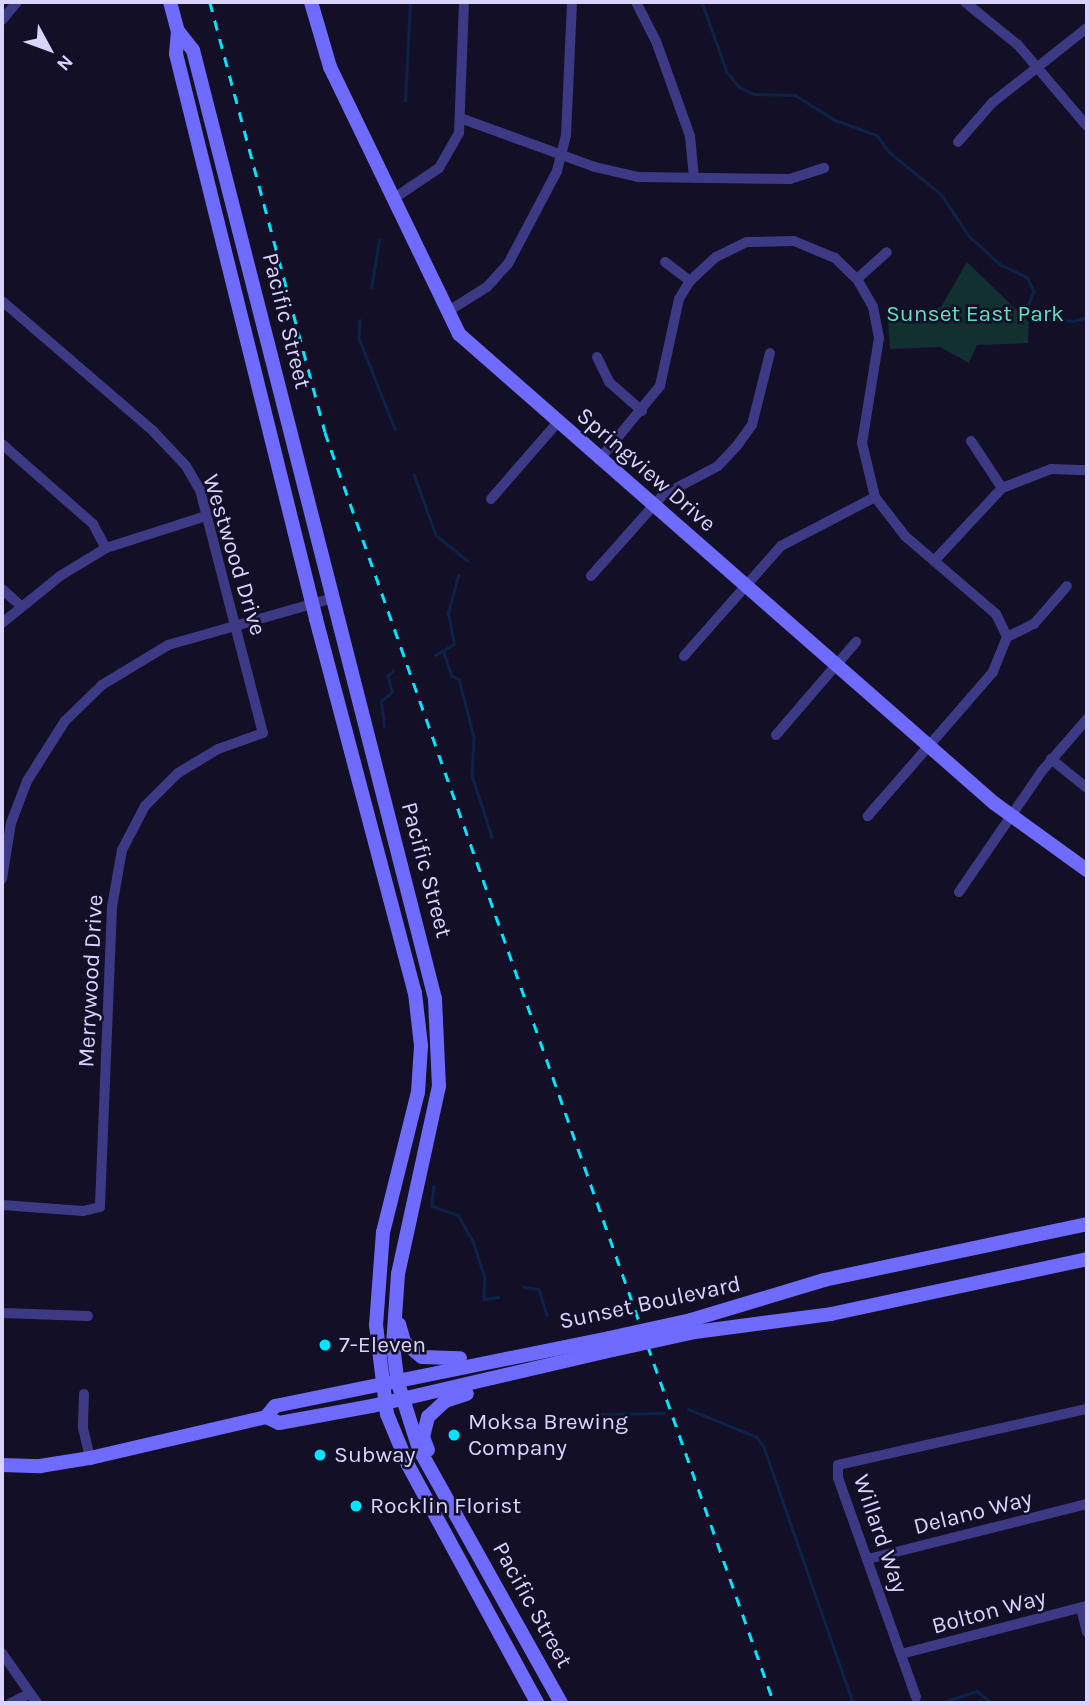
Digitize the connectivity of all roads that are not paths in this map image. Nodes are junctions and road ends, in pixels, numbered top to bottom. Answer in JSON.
{"nodes":[{"id":1,"x":17,"y":2,"type":"edge"},
{"id":2,"x":170,"y":2,"type":"edge"},
{"id":3,"x":311,"y":2,"type":"edge"},
{"id":4,"x":464,"y":2,"type":"edge"},
{"id":5,"x":572,"y":2,"type":"edge"},
{"id":6,"x":636,"y":2,"type":"edge"},
{"id":7,"x":965,"y":2,"type":"edge"},
{"id":8,"x":2,"y":20,"type":"edge"},
{"id":9,"x":1087,"y":28,"type":"edge"},
{"id":10,"x":178,"y":31,"type":"junction"},
{"id":11,"x":1037,"y":68,"type":"junction"},
{"id":12,"x":207,"y":102,"type":"junction"},
{"id":13,"x":463,"y":119,"type":"junction"},
{"id":14,"x":1087,"y":126,"type":"edge"},
{"id":15,"x":199,"y":141,"type":"junction"},
{"id":16,"x":958,"y":142,"type":"dead end"},
{"id":17,"x":563,"y":154,"type":"junction"},
{"id":18,"x":824,"y":168,"type":"dead end"},
{"id":19,"x":694,"y":178,"type":"junction"},
{"id":20,"x":226,"y":179,"type":"junction"},
{"id":21,"x":393,"y":198,"type":"junction"},
{"id":22,"x":243,"y":243,"type":"junction"},
{"id":23,"x":887,"y":252,"type":"dead end"},
{"id":24,"x":666,"y":262,"type":"dead end"},
{"id":25,"x":857,"y":279,"type":"junction"},
{"id":26,"x":690,"y":281,"type":"junction"},
{"id":27,"x":235,"y":283,"type":"junction"},
{"id":28,"x":2,"y":301,"type":"edge"},
{"id":29,"x":447,"y":312,"type":"junction"},
{"id":30,"x":770,"y":353,"type":"dead end"},
{"id":31,"x":597,"y":358,"type":"dead end"},
{"id":32,"x":279,"y":390,"type":"junction"},
{"id":33,"x":642,"y":411,"type":"junction"},
{"id":34,"x":556,"y":424,"type":"junction"},
{"id":35,"x":271,"y":427,"type":"junction"},
{"id":36,"x":971,"y":441,"type":"dead end"},
{"id":37,"x":2,"y":444,"type":"edge"},
{"id":38,"x":599,"y":460,"type":"junction"},
{"id":39,"x":300,"y":466,"type":"junction"},
{"id":40,"x":1087,"y":470,"type":"edge"},
{"id":41,"x":1002,"y":488,"type":"junction"},
{"id":42,"x":875,"y":497,"type":"junction"},
{"id":43,"x":491,"y":499,"type":"dead end"},
{"id":44,"x":652,"y":505,"type":"junction"},
{"id":45,"x":206,"y":516,"type":"junction"},
{"id":46,"x":106,"y":548,"type":"junction"},
{"id":47,"x":934,"y":561,"type":"junction"},
{"id":48,"x":591,"y":576,"type":"dead end"},
{"id":49,"x":745,"y":585,"type":"junction"},
{"id":50,"x":1067,"y":586,"type":"dead end"},
{"id":51,"x":2,"y":589,"type":"edge"},
{"id":52,"x":330,"y":598,"type":"junction"},
{"id":53,"x":313,"y":604,"type":"junction"},
{"id":54,"x":20,"y":605,"type":"junction"},
{"id":55,"x":2,"y":623,"type":"edge"},
{"id":56,"x":236,"y":624,"type":"junction"},
{"id":57,"x":1007,"y":637,"type":"junction"},
{"id":58,"x":856,"y":642,"type":"dead end"},
{"id":59,"x":684,"y":656,"type":"dead end"},
{"id":60,"x":837,"y":665,"type":"junction"},
{"id":61,"x":1087,"y":719,"type":"edge"},
{"id":62,"x":262,"y":733,"type":"joint"},
{"id":63,"x":776,"y":735,"type":"dead end"},
{"id":64,"x":929,"y":746,"type":"junction"},
{"id":65,"x":1051,"y":759,"type":"junction"},
{"id":66,"x":1087,"y":788,"type":"edge"},
{"id":67,"x":868,"y":816,"type":"dead end"},
{"id":68,"x":1012,"y":816,"type":"junction"},
{"id":69,"x":1087,"y":870,"type":"edge"},
{"id":70,"x":2,"y":879,"type":"edge"},
{"id":71,"x":959,"y":892,"type":"dead end"},
{"id":72,"x":411,"y":905,"type":"junction"},
{"id":73,"x":397,"y":910,"type":"junction"},
{"id":74,"x":437,"y":1016,"type":"junction"},
{"id":75,"x":419,"y":1018,"type":"junction"},
{"id":76,"x":418,"y":1092,"type":"junction"},
{"id":77,"x":426,"y":1161,"type":"junction"},
{"id":78,"x":2,"y":1205,"type":"edge"},
{"id":79,"x":1087,"y":1224,"type":"edge"},
{"id":80,"x":1087,"y":1259,"type":"edge"},
{"id":81,"x":395,"y":1303,"type":"junction"},
{"id":82,"x":2,"y":1313,"type":"edge"},
{"id":83,"x":88,"y":1317,"type":"dead end"},
{"id":84,"x":693,"y":1326,"type":"junction"},
{"id":85,"x":611,"y":1344,"type":"junction"},
{"id":86,"x":489,"y":1360,"type":"junction"},
{"id":87,"x":397,"y":1380,"type":"junction"},
{"id":88,"x":491,"y":1380,"type":"junction"},
{"id":89,"x":381,"y":1383,"type":"junction"},
{"id":90,"x":84,"y":1394,"type":"dead end"},
{"id":91,"x":402,"y":1400,"type":"junction"},
{"id":92,"x":385,"y":1404,"type":"junction"},
{"id":93,"x":1087,"y":1409,"type":"edge"},
{"id":94,"x":266,"y":1417,"type":"junction"},
{"id":95,"x":90,"y":1458,"type":"junction"},
{"id":96,"x":2,"y":1465,"type":"edge"},
{"id":97,"x":448,"y":1503,"type":"junction"},
{"id":98,"x":1087,"y":1504,"type":"edge"},
{"id":99,"x":868,"y":1559,"type":"junction"},
{"id":100,"x":1084,"y":1607,"type":"edge"},
{"id":101,"x":486,"y":1610,"type":"junction"},
{"id":102,"x":1087,"y":1632,"type":"edge"},
{"id":103,"x":2,"y":1653,"type":"edge"},
{"id":104,"x":901,"y":1654,"type":"junction"},
{"id":105,"x":537,"y":1662,"type":"junction"},
{"id":106,"x":29,"y":1694,"type":"junction"},
{"id":107,"x":916,"y":1697,"type":"dead end"},
{"id":108,"x":11,"y":1703,"type":"edge"},
{"id":109,"x":37,"y":1703,"type":"edge"},
{"id":110,"x":537,"y":1703,"type":"edge"},
{"id":111,"x":561,"y":1703,"type":"edge"}],
"edges":[{"from":1,"to":8,"type":"street"},
{"from":2,"to":10,"type":"main road","name":"Pacific Street"},
{"from":3,"to":21,"type":"main road","name":"Springview Drive"},
{"from":4,"to":13,"type":"street"},
{"from":5,"to":17,"type":"street"},
{"from":6,"to":19,"type":"street"},
{"from":7,"to":11,"type":"street"},
{"from":9,"to":11,"type":"street"},
{"from":10,"to":12,"type":"main road","name":"Pacific Street"},
{"from":10,"to":15,"type":"main road","name":"Pacific Street"},
{"from":11,"to":14,"type":"street"},
{"from":11,"to":16,"type":"street"},
{"from":12,"to":15,"type":"main road"},
{"from":12,"to":20,"type":"main road","name":"Pacific Street"},
{"from":13,"to":17,"type":"street"},
{"from":13,"to":21,"type":"street"},
{"from":15,"to":20,"type":"main road"},
{"from":15,"to":27,"type":"main road","name":"Pacific Street"},
{"from":17,"to":19,"type":"street"},
{"from":17,"to":29,"type":"street"},
{"from":18,"to":19,"type":"street"},
{"from":20,"to":22,"type":"main road","name":"Pacific Street"},
{"from":21,"to":29,"type":"main road","name":"Springview Drive"},
{"from":22,"to":27,"type":"main road"},
{"from":22,"to":32,"type":"main road","name":"Pacific Street"},
{"from":23,"to":25,"type":"street"},
{"from":24,"to":26,"type":"street"},
{"from":25,"to":26,"type":"street"},
{"from":25,"to":42,"type":"street"},
{"from":26,"to":33,"type":"street"},
{"from":27,"to":35,"type":"main road","name":"Pacific Street"},
{"from":28,"to":45,"type":"street","name":"Westwood Drive"},
{"from":29,"to":34,"type":"main road","name":"Springview Drive"},
{"from":30,"to":44,"type":"street"},
{"from":31,"to":33,"type":"street"},
{"from":32,"to":35,"type":"main road"},
{"from":32,"to":39,"type":"main road","name":"Pacific Street"},
{"from":33,"to":38,"type":"street"},
{"from":34,"to":38,"type":"main road","name":"Springview Drive"},
{"from":34,"to":43,"type":"street"},
{"from":35,"to":39,"type":"main road"},
{"from":35,"to":53,"type":"main road","name":"Pacific Street"},
{"from":36,"to":41,"type":"street"},
{"from":37,"to":46,"type":"street"},
{"from":38,"to":44,"type":"main road","name":"Springview Drive"},
{"from":39,"to":52,"type":"main road","name":"Pacific Street"},
{"from":40,"to":41,"type":"street"},
{"from":41,"to":47,"type":"street"},
{"from":42,"to":47,"type":"street"},
{"from":42,"to":49,"type":"street"},
{"from":44,"to":48,"type":"street"},
{"from":44,"to":49,"type":"main road","name":"Springview Drive"},
{"from":45,"to":46,"type":"street"},
{"from":45,"to":56,"type":"street","name":"Westwood Drive"},
{"from":46,"to":54,"type":"street"},
{"from":47,"to":57,"type":"street"},
{"from":49,"to":59,"type":"street"},
{"from":49,"to":60,"type":"main road","name":"Springview Drive"},
{"from":50,"to":57,"type":"street"},
{"from":51,"to":54,"type":"street"},
{"from":52,"to":53,"type":"street"},
{"from":52,"to":72,"type":"main road","name":"Pacific Street"},
{"from":53,"to":56,"type":"street"},
{"from":53,"to":73,"type":"main road","name":"Pacific Street"},
{"from":54,"to":55,"type":"street"},
{"from":56,"to":62,"type":"street","name":"Westwood Drive"},
{"from":56,"to":70,"type":"street"},
{"from":57,"to":64,"type":"street"},
{"from":58,"to":60,"type":"street"},
{"from":60,"to":63,"type":"street"},
{"from":60,"to":64,"type":"main road","name":"Springview Drive"},
{"from":61,"to":65,"type":"street"},
{"from":62,"to":78,"type":"street","name":"Merrywood Drive"},
{"from":64,"to":67,"type":"street"},
{"from":64,"to":68,"type":"main road","name":"Springview Drive"},
{"from":65,"to":66,"type":"street"},
{"from":65,"to":68,"type":"street"},
{"from":68,"to":69,"type":"main road","name":"Springview Drive"},
{"from":68,"to":71,"type":"street"},
{"from":72,"to":73,"type":"main road"},
{"from":72,"to":74,"type":"main road","name":"Pacific Street"},
{"from":73,"to":75,"type":"main road","name":"Pacific Street"},
{"from":74,"to":75,"type":"main road"},
{"from":74,"to":77,"type":"main road","name":"Pacific Street"},
{"from":75,"to":76,"type":"main road","name":"Pacific Street"},
{"from":76,"to":77,"type":"main road"},
{"from":76,"to":89,"type":"main road","name":"Pacific Street"},
{"from":77,"to":81,"type":"main road","name":"Pacific Street"},
{"from":79,"to":84,"type":"main road","name":"Sunset Boulevard"},
{"from":80,"to":84,"type":"main road","name":"Sunset Boulevard"},
{"from":81,"to":86,"type":"main road"},
{"from":81,"to":87,"type":"main road","name":"Pacific Street"},
{"from":82,"to":83,"type":"street"},
{"from":84,"to":85,"type":"main road","name":"Sunset Boulevard","bridge":true},
{"from":85,"to":86,"type":"main road","name":"Sunset Boulevard"},
{"from":85,"to":88,"type":"main road","name":"Sunset Boulevard"},
{"from":86,"to":87,"type":"main road","name":"Sunset Boulevard"},
{"from":87,"to":89,"type":"main road","name":"Sunset Boulevard"},
{"from":87,"to":91,"type":"main road","name":"Pacific Street"},
{"from":88,"to":91,"type":"main road","name":"Sunset Boulevard"},
{"from":88,"to":97,"type":"main road"},
{"from":89,"to":92,"type":"main road","name":"Pacific Street"},
{"from":89,"to":94,"type":"main road","name":"Sunset Boulevard"},
{"from":90,"to":95,"type":"street"},
{"from":91,"to":92,"type":"main road","name":"Sunset Boulevard"},
{"from":91,"to":97,"type":"main road","name":"Pacific Street"},
{"from":92,"to":94,"type":"main road","name":"Sunset Boulevard"},
{"from":92,"to":101,"type":"main road","name":"Pacific Street"},
{"from":93,"to":99,"type":"street","name":"Willard Way"},
{"from":94,"to":95,"type":"main road","name":"Sunset Boulevard"},
{"from":95,"to":96,"type":"main road","name":"Sunset Boulevard"},
{"from":97,"to":105,"type":"main road","name":"Pacific Street"},
{"from":98,"to":99,"type":"street","name":"Delano Way"},
{"from":99,"to":104,"type":"street","name":"Willard Way"},
{"from":100,"to":102,"type":"street"},
{"from":100,"to":104,"type":"street","name":"Bolton Way"},
{"from":101,"to":105,"type":"main road"},
{"from":101,"to":110,"type":"main road","name":"Pacific Street"},
{"from":103,"to":106,"type":"street"},
{"from":104,"to":107,"type":"street","name":"Willard Way"},
{"from":105,"to":111,"type":"main road","name":"Pacific Street"},
{"from":106,"to":108,"type":"street"},
{"from":106,"to":109,"type":"street"}]}
